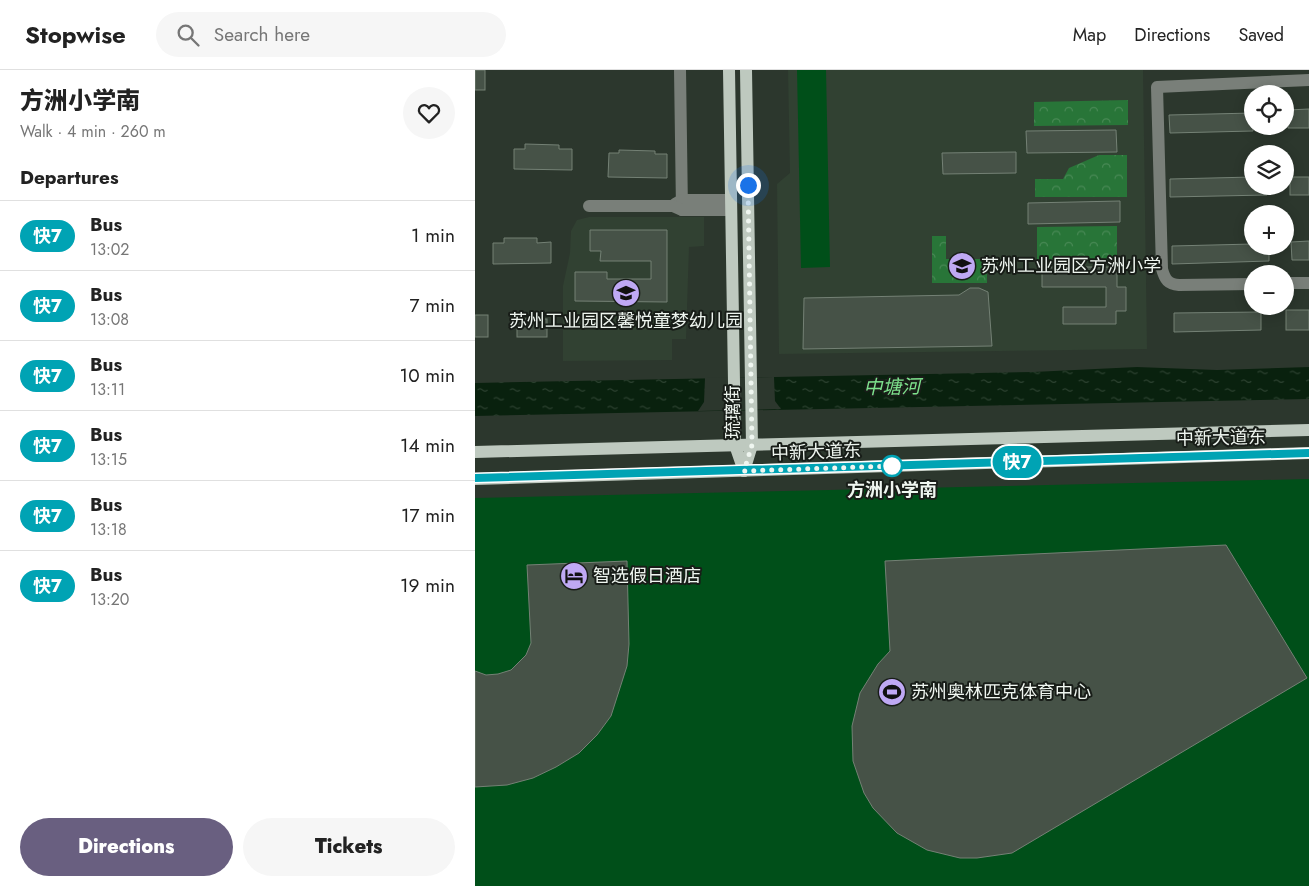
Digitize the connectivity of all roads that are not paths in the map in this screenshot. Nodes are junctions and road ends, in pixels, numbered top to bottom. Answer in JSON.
{"nodes":[{"id":1,"x":681,"y":70,"type":"edge"},
{"id":2,"x":729,"y":70,"type":"edge"},
{"id":3,"x":746,"y":70,"type":"edge"},
{"id":4,"x":1265,"y":76,"type":"edge"},
{"id":5,"x":1280,"y":76,"type":"edge"},
{"id":6,"x":1309,"y":80,"type":"edge"},
{"id":7,"x":679,"y":205,"type":"junction"},
{"id":8,"x":730,"y":205,"type":"junction"},
{"id":9,"x":589,"y":206,"type":"dead end"},
{"id":10,"x":1294,"y":283,"type":"edge"},
{"id":11,"x":1309,"y":283,"type":"edge"},
{"id":12,"x":1244,"y":284,"type":"edge"},
{"id":13,"x":1309,"y":430,"type":"edge"},
{"id":14,"x":735,"y":445,"type":"junction"},
{"id":15,"x":752,"y":445,"type":"junction"},
{"id":16,"x":475,"y":452,"type":"edge"},
{"id":17,"x":1309,"y":453,"type":"edge"},
{"id":18,"x":744,"y":471,"type":"junction"},
{"id":19,"x":475,"y":478,"type":"edge"}],
"edges":[{"from":1,"to":7,"type":"street"},
{"from":2,"to":8,"type":"main road","name":"琉璃街"},
{"from":3,"to":15,"type":"main road","name":"琉璃街"},
{"from":4,"to":5,"type":"street"},
{"from":4,"to":12,"type":"street"},
{"from":5,"to":6,"type":"street"},
{"from":7,"to":8,"type":"street"},
{"from":7,"to":9,"type":"street"},
{"from":8,"to":14,"type":"main road","name":"琉璃街"},
{"from":10,"to":11,"type":"street"},
{"from":13,"to":15,"type":"main road","name":"中新大道东"},
{"from":14,"to":15,"type":"main road","name":"中新大道东"},
{"from":14,"to":16,"type":"main road","name":"中新大道东"},
{"from":14,"to":18,"type":"main road","name":"琉璃街"},
{"from":15,"to":18,"type":"main road","name":"琉璃街"},
{"from":17,"to":18,"type":"main road","name":"中新大道东"},
{"from":18,"to":19,"type":"main road","name":"中新大道东"}]}
